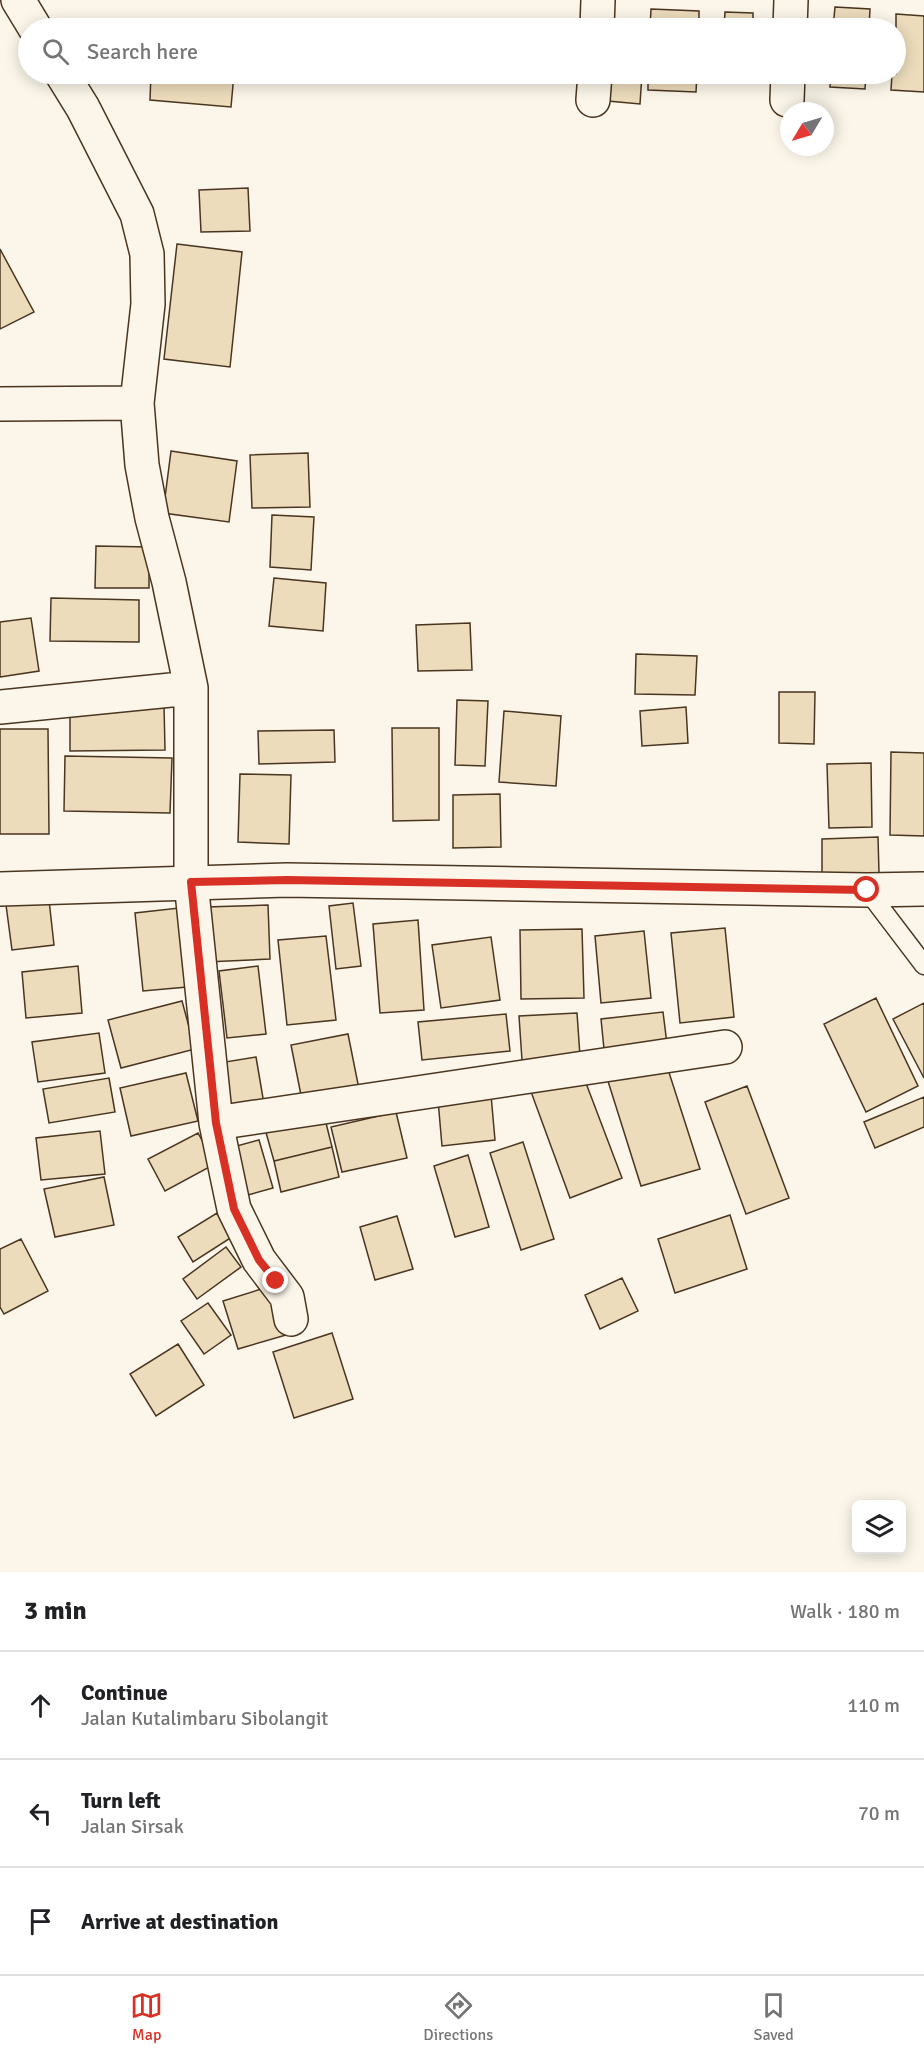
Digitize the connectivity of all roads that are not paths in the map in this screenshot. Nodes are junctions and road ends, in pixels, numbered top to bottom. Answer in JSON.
{"nodes":[{"id":1,"x":18,"y":0,"type":"edge"},
{"id":2,"x":598,"y":0,"type":"edge"},
{"id":3,"x":791,"y":0,"type":"edge"},
{"id":4,"x":29,"y":18,"type":"edge"},
{"id":5,"x":597,"y":18,"type":"edge"},
{"id":6,"x":790,"y":18,"type":"edge"},
{"id":7,"x":68,"y":84,"type":"edge"},
{"id":8,"x":0,"y":404,"type":"edge"},
{"id":9,"x":136,"y":404,"type":"junction"},
{"id":10,"x":192,"y":688,"type":"junction"},
{"id":11,"x":0,"y":707,"type":"edge"},
{"id":12,"x":191,"y":882,"type":"junction"},
{"id":13,"x":0,"y":889,"type":"edge"},
{"id":14,"x":924,"y":889,"type":"edge"},
{"id":15,"x":867,"y":890,"type":"junction"},
{"id":16,"x":924,"y":965,"type":"edge"},
{"id":17,"x":724,"y":1047,"type":"dead end"},
{"id":18,"x":216,"y":1123,"type":"junction"},
{"id":19,"x":291,"y":1319,"type":"dead end"}],
"edges":[{"from":1,"to":4,"type":"street"},
{"from":2,"to":5,"type":"street"},
{"from":3,"to":6,"type":"street"},
{"from":7,"to":9,"type":"street"},
{"from":8,"to":9,"type":"street"},
{"from":9,"to":10,"type":"street"},
{"from":10,"to":11,"type":"street"},
{"from":10,"to":12,"type":"street"},
{"from":12,"to":13,"type":"street"},
{"from":12,"to":15,"type":"street"},
{"from":12,"to":18,"type":"street"},
{"from":14,"to":15,"type":"street"},
{"from":15,"to":16,"type":"lane"},
{"from":17,"to":18,"type":"street"},
{"from":18,"to":19,"type":"street"}]}
